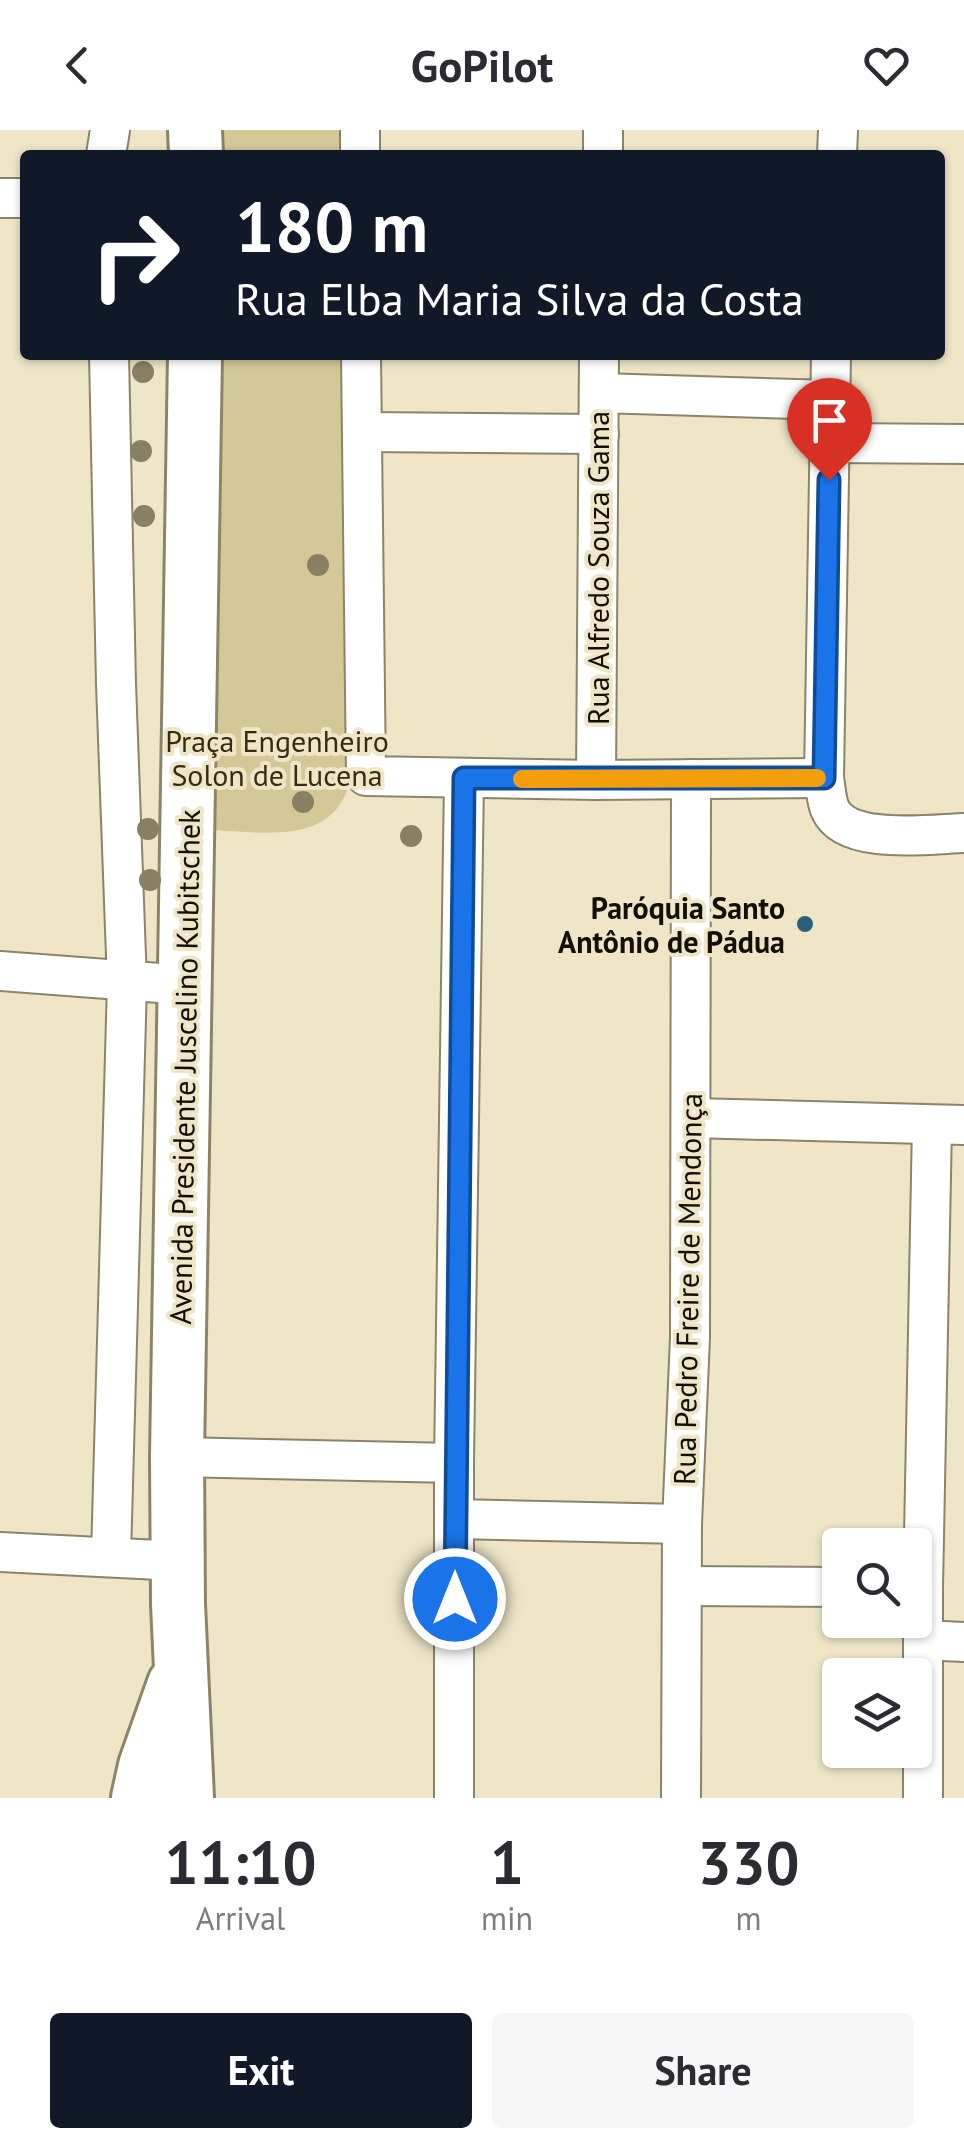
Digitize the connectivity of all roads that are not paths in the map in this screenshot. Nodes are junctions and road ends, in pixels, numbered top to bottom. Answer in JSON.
{"nodes":[{"id":1,"x":109,"y":360,"type":"edge"},
{"id":2,"x":195,"y":360,"type":"edge"},
{"id":3,"x":362,"y":360,"type":"edge"},
{"id":4,"x":599,"y":360,"type":"edge"},
{"id":5,"x":831,"y":360,"type":"edge"},
{"id":6,"x":599,"y":393,"type":"junction"},
{"id":7,"x":830,"y":400,"type":"junction"},
{"id":8,"x":362,"y":432,"type":"junction"},
{"id":9,"x":599,"y":434,"type":"junction"},
{"id":10,"x":830,"y":443,"type":"junction"},
{"id":11,"x":964,"y":444,"type":"edge"},
{"id":12,"x":464,"y":778,"type":"junction"},
{"id":13,"x":824,"y":778,"type":"junction"},
{"id":14,"x":691,"y":779,"type":"junction"},
{"id":15,"x":596,"y":780,"type":"junction"},
{"id":16,"x":964,"y":833,"type":"edge"},
{"id":17,"x":11,"y":973,"type":"edge"},
{"id":18,"x":127,"y":982,"type":"junction"},
{"id":19,"x":186,"y":985,"type":"junction"},
{"id":20,"x":0,"y":1007,"type":"edge"},
{"id":21,"x":691,"y":1118,"type":"junction"},
{"id":22,"x":948,"y":1125,"type":"edge"},
{"id":23,"x":120,"y":1271,"type":"junction"},
{"id":24,"x":178,"y":1276,"type":"junction"},
{"id":25,"x":178,"y":1457,"type":"junction"},
{"id":26,"x":454,"y":1463,"type":"junction"},
{"id":27,"x":455,"y":1519,"type":"junction"},
{"id":28,"x":682,"y":1524,"type":"junction"},
{"id":29,"x":923,"y":1528,"type":"edge"},
{"id":30,"x":0,"y":1552,"type":"edge"},
{"id":31,"x":112,"y":1556,"type":"junction"},
{"id":32,"x":179,"y":1561,"type":"junction"},
{"id":33,"x":682,"y":1586,"type":"junction"},
{"id":34,"x":822,"y":1588,"type":"edge"},
{"id":35,"x":923,"y":1640,"type":"joint"},
{"id":36,"x":964,"y":1642,"type":"edge"},
{"id":37,"x":182,"y":1659,"type":"junction"},
{"id":38,"x":138,"y":1798,"type":"edge"},
{"id":39,"x":187,"y":1798,"type":"edge"},
{"id":40,"x":454,"y":1798,"type":"edge"},
{"id":41,"x":681,"y":1798,"type":"edge"},
{"id":42,"x":923,"y":1798,"type":"edge"}],
"edges":[{"from":1,"to":18,"type":"street"},
{"from":2,"to":19,"type":"main road","name":"Avenida Presidente Juscelino Kubitschek"},
{"from":3,"to":8,"type":"street"},
{"from":4,"to":6,"type":"street","name":"Rua Alfredo Souza Gama"},
{"from":5,"to":7,"type":"street"},
{"from":6,"to":7,"type":"street"},
{"from":6,"to":9,"type":"street","name":"Rua Alfredo Souza Gama"},
{"from":7,"to":10,"type":"street"},
{"from":8,"to":9,"type":"street"},
{"from":8,"to":12,"type":"street"},
{"from":9,"to":15,"type":"street","name":"Rua Alfredo Souza Gama"},
{"from":10,"to":11,"type":"street"},
{"from":10,"to":13,"type":"street"},
{"from":12,"to":15,"type":"street"},
{"from":12,"to":26,"type":"street"},
{"from":13,"to":14,"type":"street"},
{"from":13,"to":16,"type":"street"},
{"from":14,"to":15,"type":"street"},
{"from":14,"to":21,"type":"street","name":"Rua Pedro Freire de Mendonça"},
{"from":17,"to":18,"type":"street"},
{"from":17,"to":20,"type":"street"},
{"from":18,"to":19,"type":"street"},
{"from":18,"to":23,"type":"street"},
{"from":19,"to":24,"type":"main road","name":"Avenida Presidente Juscelino Kubitschek"},
{"from":21,"to":22,"type":"street"},
{"from":21,"to":28,"type":"street","name":"Rua Pedro Freire de Mendonça"},
{"from":22,"to":29,"type":"street"},
{"from":23,"to":24,"type":"street"},
{"from":23,"to":31,"type":"street"},
{"from":24,"to":25,"type":"main road","name":"Avenida Presidente Juscelino Kubitschek"},
{"from":25,"to":26,"type":"street"},
{"from":25,"to":32,"type":"main road","name":"Avenida Presidente Juscelino Kubitschek"},
{"from":26,"to":27,"type":"street"},
{"from":27,"to":28,"type":"street"},
{"from":27,"to":40,"type":"street"},
{"from":28,"to":33,"type":"street","name":"Rua Pedro Freire de Mendonça"},
{"from":30,"to":31,"type":"street"},
{"from":31,"to":32,"type":"street"},
{"from":32,"to":37,"type":"main road","name":"Avenida Presidente Juscelino Kubitschek"},
{"from":33,"to":34,"type":"street"},
{"from":33,"to":41,"type":"street","name":"Rua Pedro Freire de Mendonça"},
{"from":35,"to":36,"type":"street"},
{"from":35,"to":42,"type":"street"},
{"from":37,"to":38,"type":"main road"},
{"from":37,"to":39,"type":"main road","name":"Avenida Presidente Juscelino Kubitschek"}]}
